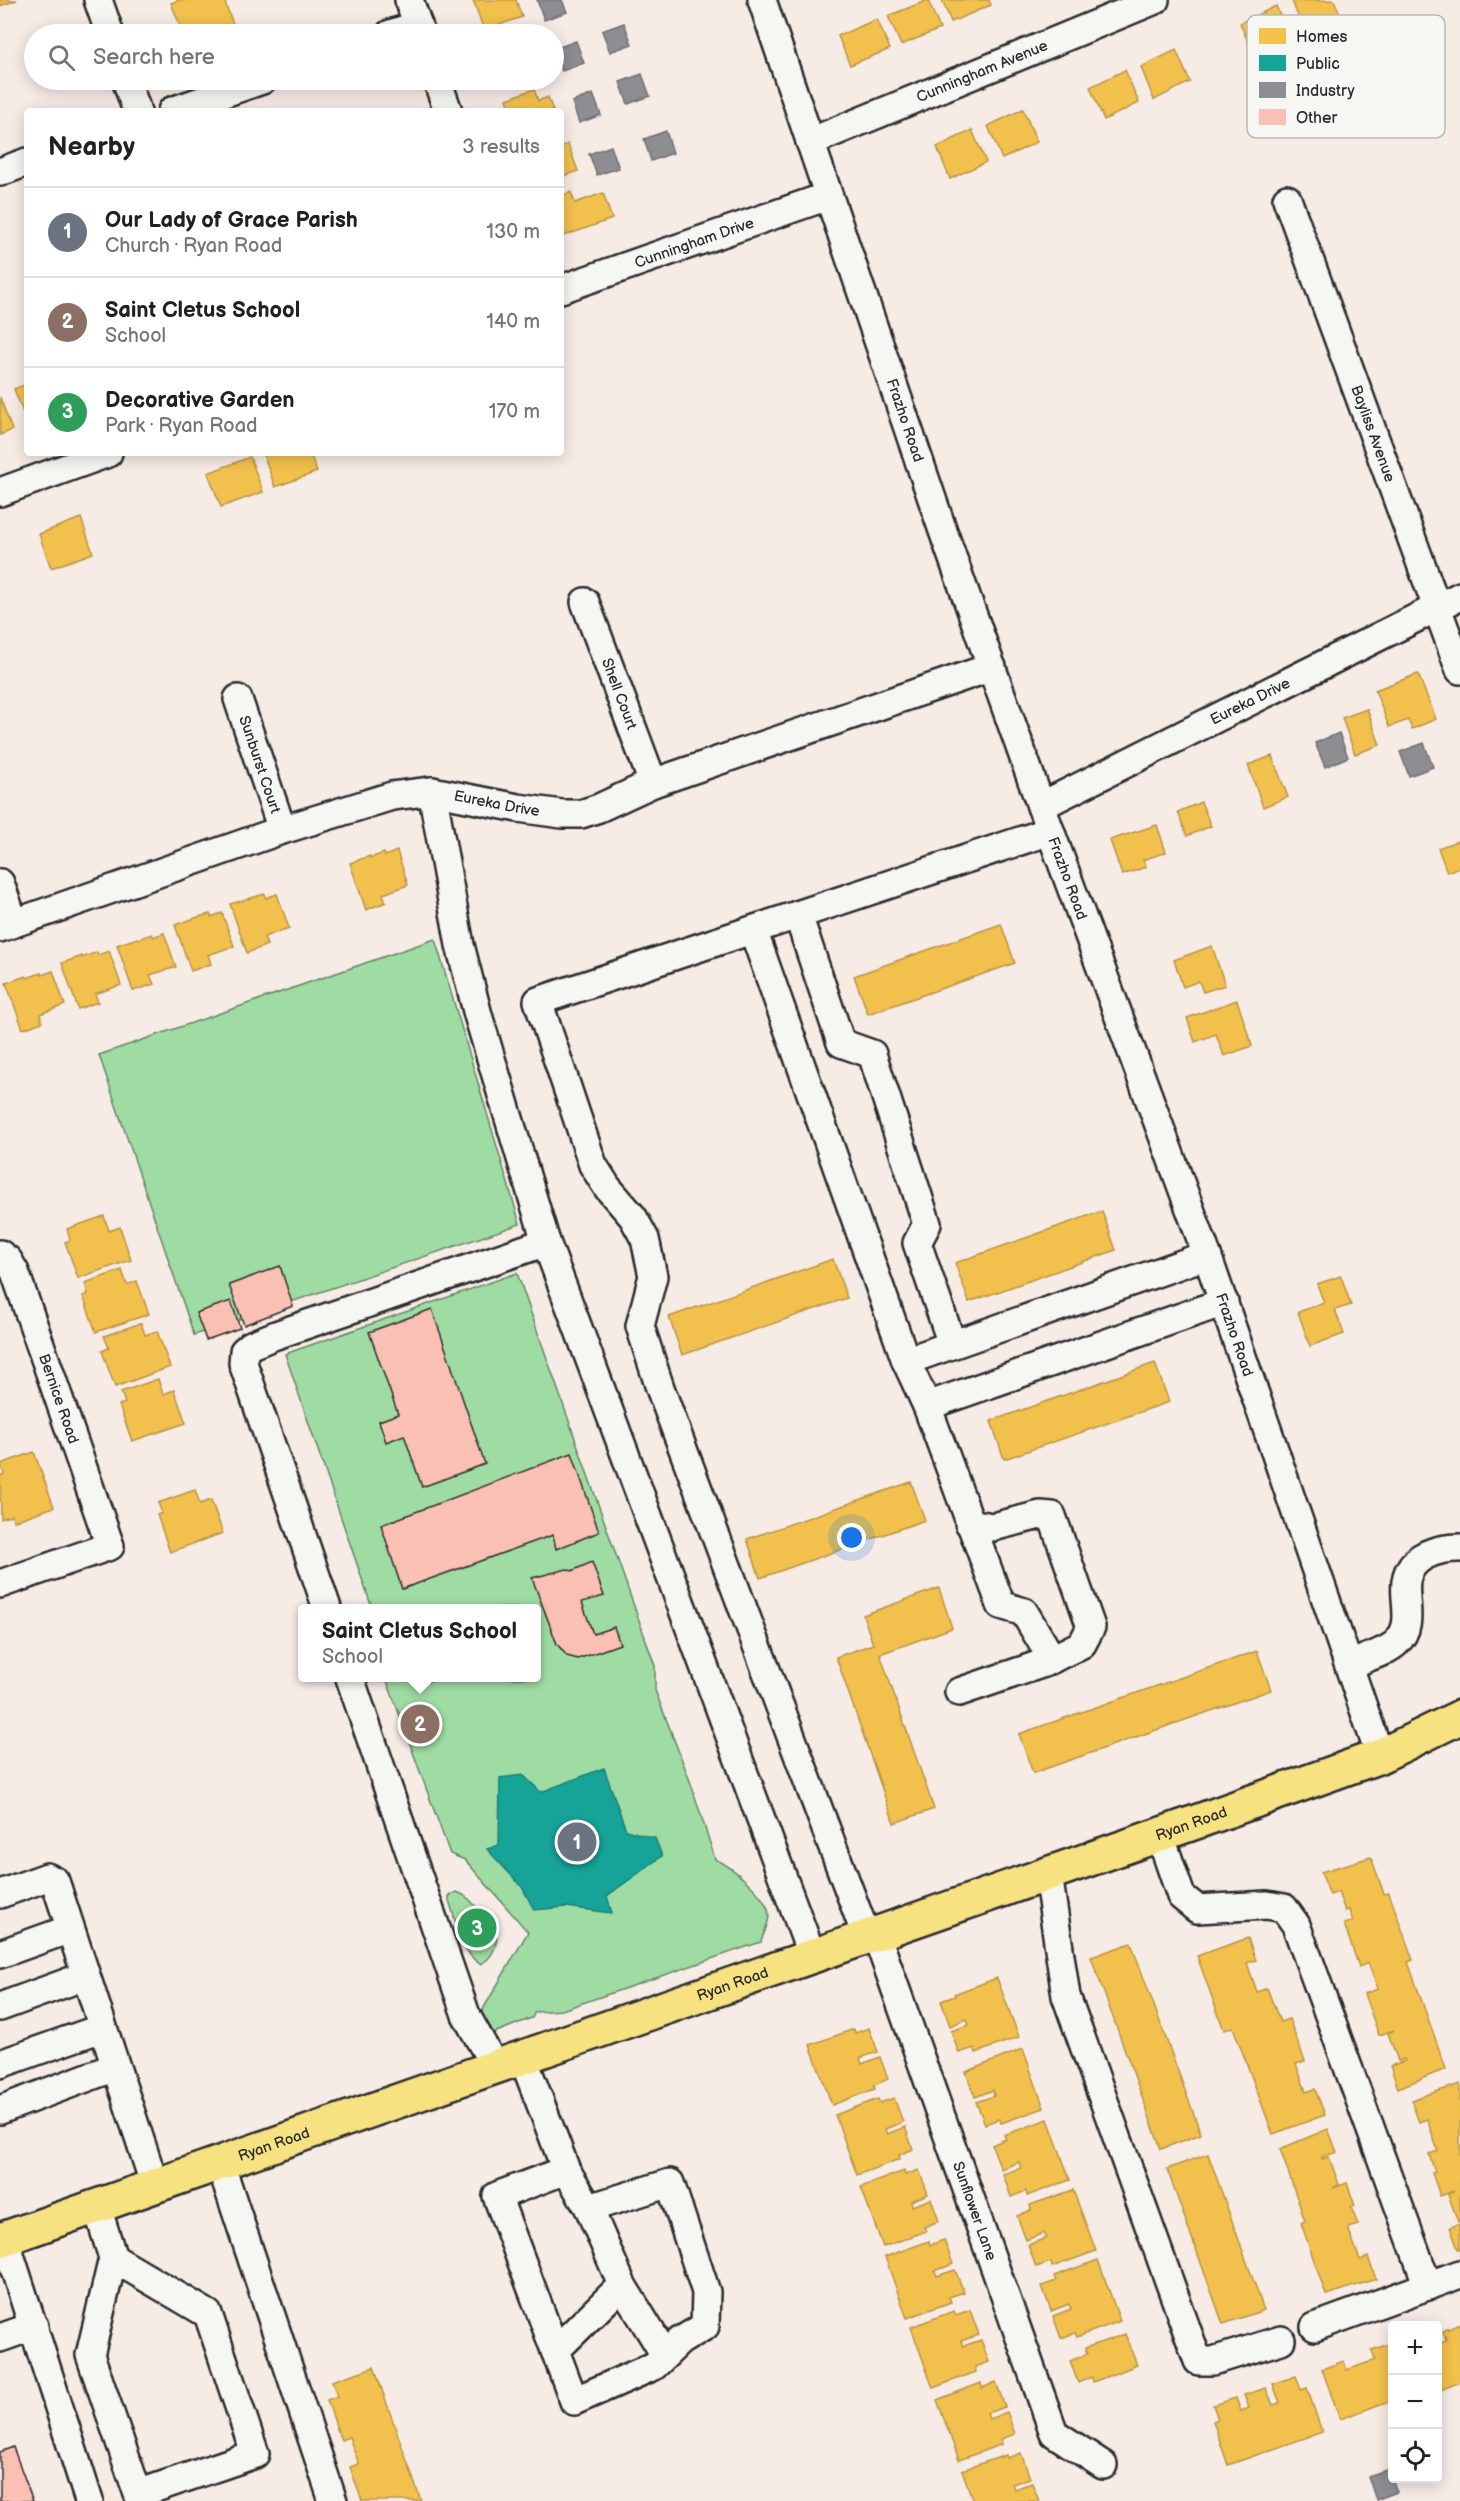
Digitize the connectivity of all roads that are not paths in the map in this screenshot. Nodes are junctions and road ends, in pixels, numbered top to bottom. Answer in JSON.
{"nodes":[{"id":1,"x":98,"y":0,"type":"edge"},
{"id":2,"x":762,"y":0,"type":"edge"},
{"id":3,"x":1155,"y":0,"type":"edge"},
{"id":4,"x":106,"y":24,"type":"edge"},
{"id":5,"x":130,"y":90,"type":"edge"},
{"id":6,"x":233,"y":90,"type":"edge"},
{"id":7,"x":441,"y":90,"type":"edge"},
{"id":8,"x":136,"y":108,"type":"edge"},
{"id":9,"x":181,"y":108,"type":"edge"},
{"id":10,"x":447,"y":108,"type":"edge"},
{"id":11,"x":810,"y":142,"type":"junction"},
{"id":12,"x":24,"y":163,"type":"edge"},
{"id":13,"x":0,"y":172,"type":"edge"},
{"id":14,"x":828,"y":196,"type":"junction"},
{"id":15,"x":1287,"y":199,"type":"dead end"},
{"id":16,"x":564,"y":289,"type":"edge"},
{"id":17,"x":100,"y":456,"type":"edge"},
{"id":18,"x":0,"y":492,"type":"edge"},
{"id":19,"x":585,"y":602,"type":"dead end"},
{"id":20,"x":1449,"y":602,"type":"edge"},
{"id":21,"x":992,"y":667,"type":"junction"},
{"id":22,"x":1460,"y":670,"type":"edge"},
{"id":23,"x":238,"y":699,"type":"dead end"},
{"id":24,"x":654,"y":783,"type":"junction"},
{"id":25,"x":432,"y":791,"type":"junction"},
{"id":26,"x":1041,"y":806,"type":"junction"},
{"id":27,"x":282,"y":830,"type":"junction"},
{"id":28,"x":1050,"y":831,"type":"junction"},
{"id":29,"x":0,"y":883,"type":"edge"},
{"id":30,"x":798,"y":915,"type":"junction"},
{"id":31,"x":7,"y":926,"type":"edge"},
{"id":32,"x":753,"y":930,"type":"junction"},
{"id":33,"x":546,"y":1242,"type":"junction"},
{"id":34,"x":0,"y":1254,"type":"edge"},
{"id":35,"x":1207,"y":1255,"type":"junction"},
{"id":36,"x":1224,"y":1302,"type":"junction"},
{"id":37,"x":952,"y":1344,"type":"junction"},
{"id":38,"x":906,"y":1361,"type":"junction"},
{"id":39,"x":927,"y":1406,"type":"junction"},
{"id":40,"x":969,"y":1522,"type":"junction"},
{"id":41,"x":1460,"y":1548,"type":"edge"},
{"id":42,"x":0,"y":1584,"type":"edge"},
{"id":43,"x":326,"y":1604,"type":"edge"},
{"id":44,"x":1052,"y":1659,"type":"junction"},
{"id":45,"x":1350,"y":1665,"type":"junction"},
{"id":46,"x":352,"y":1682,"type":"edge"},
{"id":47,"x":959,"y":1692,"type":"dead end"},
{"id":48,"x":1460,"y":1717,"type":"edge"},
{"id":49,"x":1380,"y":1755,"type":"junction"},
{"id":50,"x":1160,"y":1835,"type":"junction"},
{"id":51,"x":1048,"y":1874,"type":"junction"},
{"id":52,"x":0,"y":1894,"type":"edge"},
{"id":53,"x":70,"y":1929,"type":"junction"},
{"id":54,"x":872,"y":1936,"type":"junction"},
{"id":55,"x":0,"y":1954,"type":"edge"},
{"id":56,"x":812,"y":1956,"type":"junction"},
{"id":57,"x":86,"y":1976,"type":"junction"},
{"id":58,"x":0,"y":2007,"type":"edge"},
{"id":59,"x":102,"y":2028,"type":"junction"},
{"id":60,"x":509,"y":2063,"type":"junction"},
{"id":61,"x":0,"y":2064,"type":"edge"},
{"id":62,"x":115,"y":2067,"type":"junction"},
{"id":63,"x":0,"y":2110,"type":"edge"},
{"id":64,"x":220,"y":2163,"type":"junction"},
{"id":65,"x":566,"y":2170,"type":"junction"},
{"id":66,"x":155,"y":2186,"type":"junction"},
{"id":67,"x":97,"y":2207,"type":"junction"},
{"id":68,"x":589,"y":2208,"type":"junction"},
{"id":69,"x":2,"y":2240,"type":"edge"},
{"id":70,"x":113,"y":2258,"type":"junction"},
{"id":71,"x":1460,"y":2274,"type":"edge"},
{"id":72,"x":622,"y":2285,"type":"junction"},
{"id":73,"x":1428,"y":2286,"type":"junction"},
{"id":74,"x":34,"y":2326,"type":"junction"},
{"id":75,"x":1315,"y":2327,"type":"dead end"},
{"id":76,"x":0,"y":2337,"type":"edge"},
{"id":77,"x":1281,"y":2340,"type":"dead end"},
{"id":78,"x":555,"y":2351,"type":"junction"},
{"id":79,"x":665,"y":2355,"type":"junction"},
{"id":80,"x":1103,"y":2465,"type":"dead end"},
{"id":81,"x":89,"y":2501,"type":"edge"},
{"id":82,"x":333,"y":2501,"type":"edge"}],
"edges":[{"from":1,"to":4,"type":"street"},
{"from":2,"to":11,"type":"street","name":"Frazho Road"},
{"from":3,"to":11,"type":"street","name":"Cunningham Avenue"},
{"from":5,"to":8,"type":"street"},
{"from":6,"to":9,"type":"street"},
{"from":7,"to":10,"type":"street"},
{"from":11,"to":14,"type":"street","name":"Frazho Road"},
{"from":12,"to":13,"type":"street"},
{"from":14,"to":16,"type":"street","name":"Cunningham Drive"},
{"from":14,"to":21,"type":"street","name":"Frazho Road"},
{"from":15,"to":20,"type":"street","name":"Bayliss Avenue"},
{"from":17,"to":18,"type":"street"},
{"from":19,"to":24,"type":"street","name":"Shell Court"},
{"from":20,"to":22,"type":"street","name":"Bayliss Avenue"},
{"from":20,"to":26,"type":"street","name":"Eureka Drive"},
{"from":21,"to":24,"type":"street","name":"Eureka Drive"},
{"from":21,"to":26,"type":"street","name":"Frazho Road"},
{"from":23,"to":27,"type":"street","name":"Sunburst Court"},
{"from":24,"to":25,"type":"street","name":"Eureka Drive"},
{"from":25,"to":27,"type":"street","name":"Eureka Drive"},
{"from":25,"to":33,"type":"street"},
{"from":26,"to":28,"type":"street","name":"Frazho Road"},
{"from":27,"to":31,"type":"street","name":"Eureka Drive"},
{"from":28,"to":30,"type":"street"},
{"from":28,"to":35,"type":"street","name":"Frazho Road"},
{"from":29,"to":31,"type":"street"},
{"from":30,"to":32,"type":"street"},
{"from":30,"to":37,"type":"street"},
{"from":32,"to":38,"type":"street"},
{"from":32,"to":54,"type":"street","name":"Sunflower Lane"},
{"from":33,"to":43,"type":"street"},
{"from":33,"to":56,"type":"street"},
{"from":34,"to":42,"type":"street","name":"Bernice Road"},
{"from":35,"to":36,"type":"street","name":"Frazho Road"},
{"from":35,"to":37,"type":"street"},
{"from":36,"to":39,"type":"street"},
{"from":36,"to":45,"type":"street","name":"Frazho Road"},
{"from":37,"to":38,"type":"street"},
{"from":38,"to":39,"type":"street"},
{"from":39,"to":40,"type":"street"},
{"from":40,"to":44,"type":"street"},
{"from":40,"to":44,"type":"street"},
{"from":41,"to":45,"type":"street"},
{"from":44,"to":47,"type":"street"},
{"from":45,"to":49,"type":"street","name":"Frazho Road"},
{"from":46,"to":60,"type":"street"},
{"from":48,"to":49,"type":"main road","name":"Ryan Road"},
{"from":49,"to":50,"type":"main road","name":"Ryan Road"},
{"from":50,"to":51,"type":"main road","name":"Ryan Road"},
{"from":50,"to":73,"type":"street"},
{"from":51,"to":54,"type":"main road","name":"Ryan Road"},
{"from":51,"to":77,"type":"street"},
{"from":52,"to":53,"type":"street"},
{"from":53,"to":55,"type":"street"},
{"from":53,"to":57,"type":"street"},
{"from":54,"to":56,"type":"main road","name":"Ryan Road"},
{"from":54,"to":80,"type":"street","name":"Sunflower Lane"},
{"from":56,"to":60,"type":"main road","name":"Ryan Road"},
{"from":57,"to":58,"type":"street"},
{"from":57,"to":59,"type":"street"},
{"from":59,"to":61,"type":"street"},
{"from":59,"to":62,"type":"street"},
{"from":60,"to":64,"type":"main road","name":"Ryan Road"},
{"from":60,"to":65,"type":"street"},
{"from":62,"to":63,"type":"street"},
{"from":62,"to":66,"type":"street"},
{"from":64,"to":66,"type":"main road","name":"Ryan Road"},
{"from":64,"to":82,"type":"street"},
{"from":65,"to":68,"type":"street"},
{"from":65,"to":78,"type":"street"},
{"from":66,"to":67,"type":"main road","name":"Ryan Road"},
{"from":67,"to":69,"type":"main road","name":"Ryan Road"},
{"from":67,"to":70,"type":"street"},
{"from":68,"to":72,"type":"street"},
{"from":68,"to":79,"type":"street"},
{"from":69,"to":74,"type":"street"},
{"from":70,"to":70,"type":"street"},
{"from":71,"to":73,"type":"street"},
{"from":72,"to":78,"type":"street"},
{"from":72,"to":79,"type":"street"},
{"from":73,"to":75,"type":"street"},
{"from":74,"to":76,"type":"street"},
{"from":74,"to":81,"type":"street"},
{"from":78,"to":79,"type":"street"}]}
